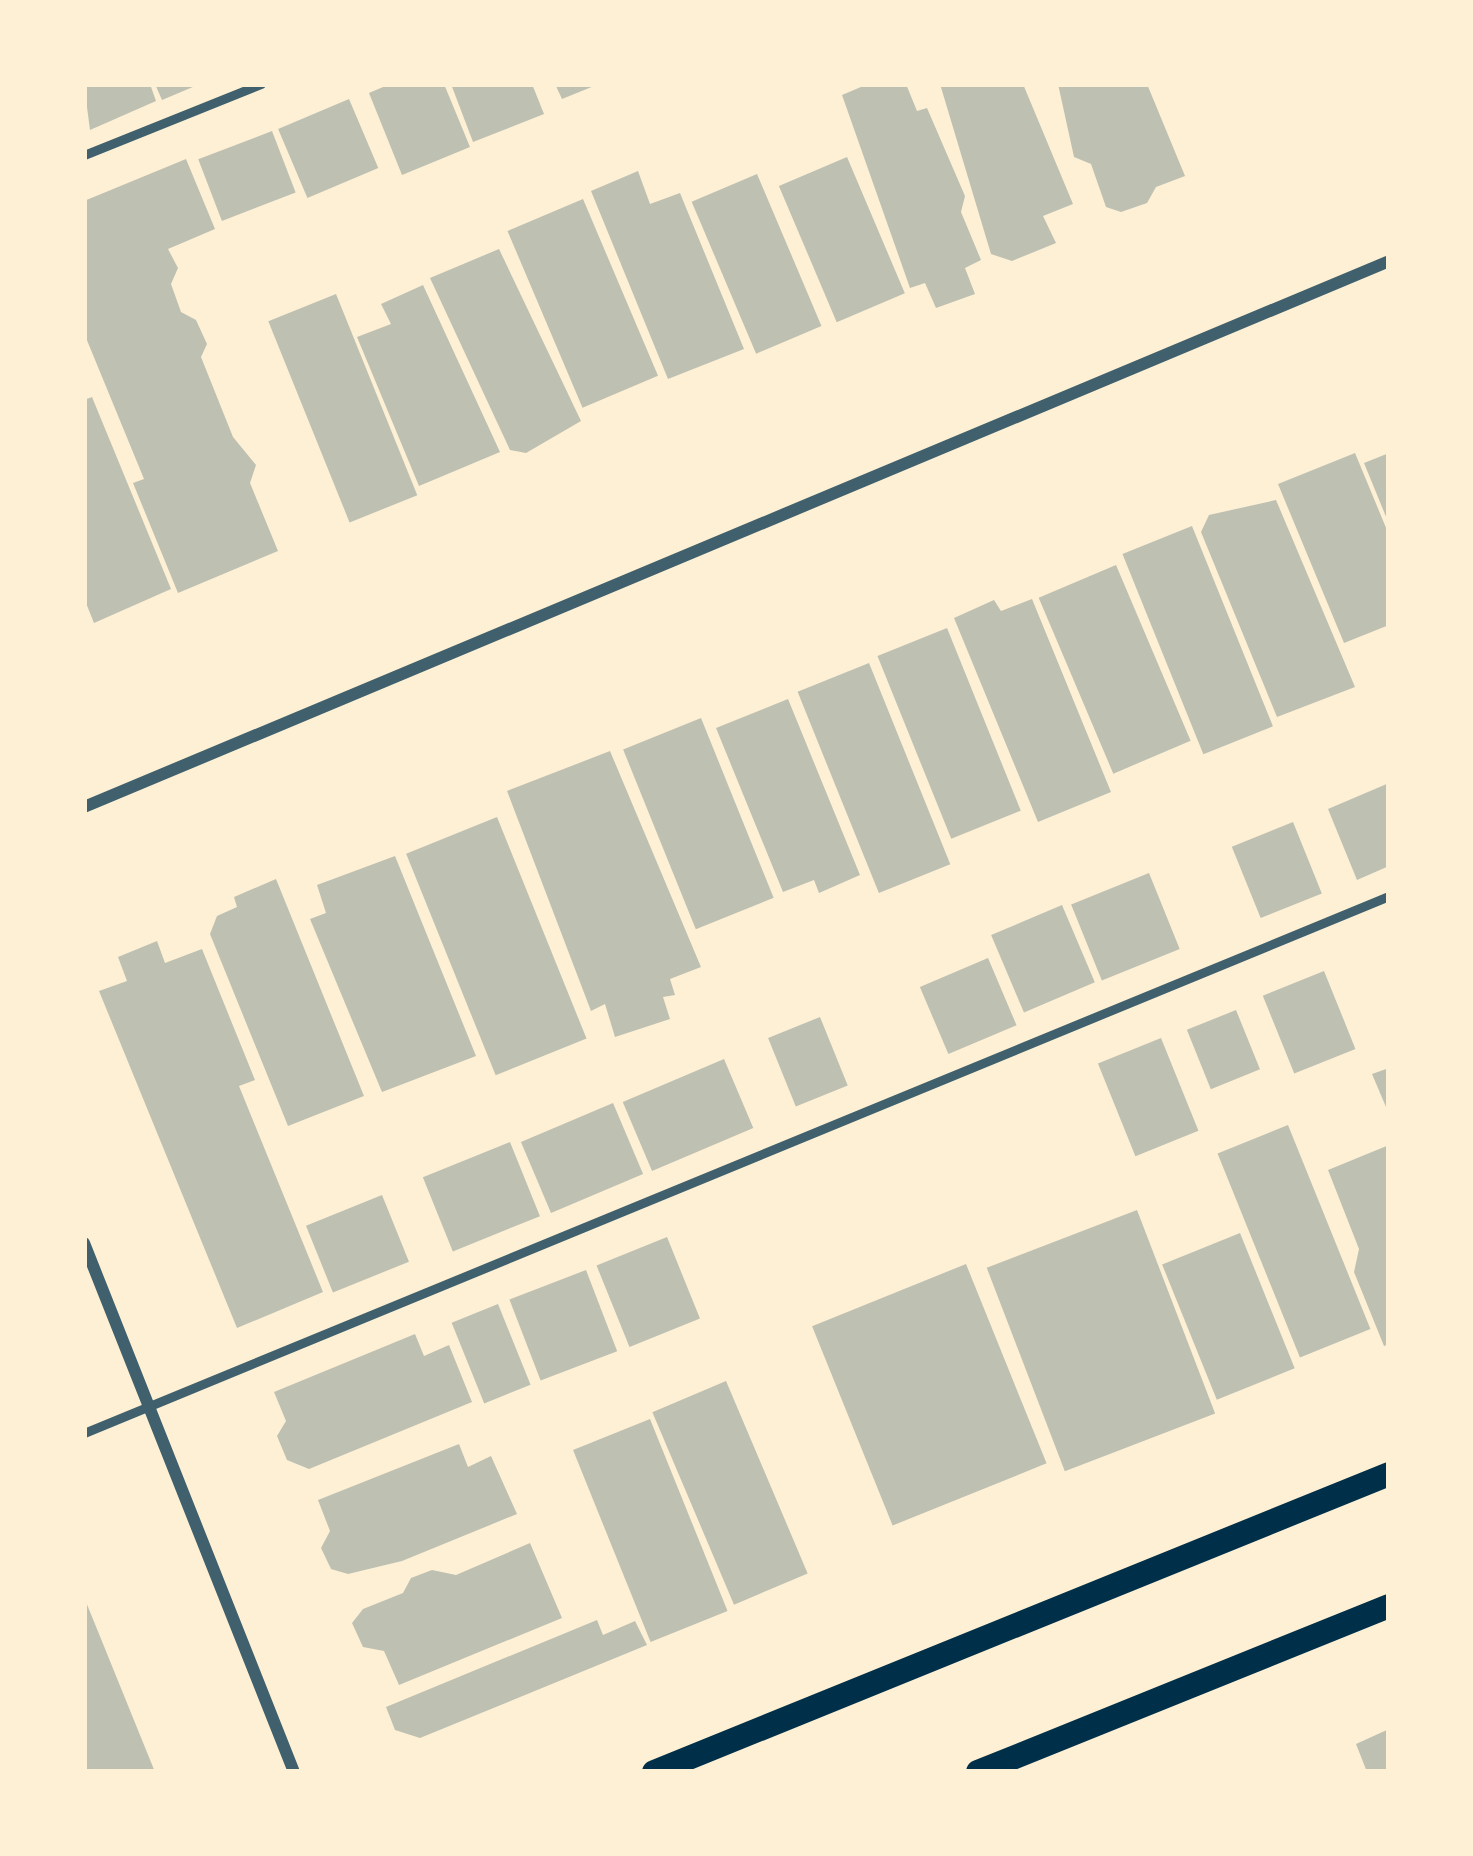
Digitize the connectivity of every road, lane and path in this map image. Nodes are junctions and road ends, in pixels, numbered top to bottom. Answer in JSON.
{"nodes":[{"id":1,"x":261,"y":84,"type":"edge"},
{"id":2,"x":84,"y":155,"type":"edge"},
{"id":3,"x":1389,"y":261,"type":"edge"},
{"id":4,"x":84,"y":807,"type":"edge"},
{"id":5,"x":1389,"y":896,"type":"edge"},
{"id":6,"x":84,"y":1243,"type":"edge"},
{"id":7,"x":149,"y":1407,"type":"junction"},
{"id":8,"x":84,"y":1433,"type":"edge"},
{"id":9,"x":1389,"y":1474,"type":"edge"},
{"id":10,"x":1389,"y":1606,"type":"edge"},
{"id":11,"x":294,"y":1772,"type":"edge"},
{"id":12,"x":654,"y":1772,"type":"edge"},
{"id":13,"x":978,"y":1772,"type":"edge"}],
"edges":[{"from":1,"to":2,"type":"lane"},
{"from":3,"to":4,"type":"street"},
{"from":5,"to":7,"type":"lane"},
{"from":6,"to":7,"type":"street"},
{"from":7,"to":8,"type":"lane"},
{"from":7,"to":11,"type":"street"},
{"from":9,"to":12,"type":"main road"},
{"from":10,"to":13,"type":"main road"}]}
